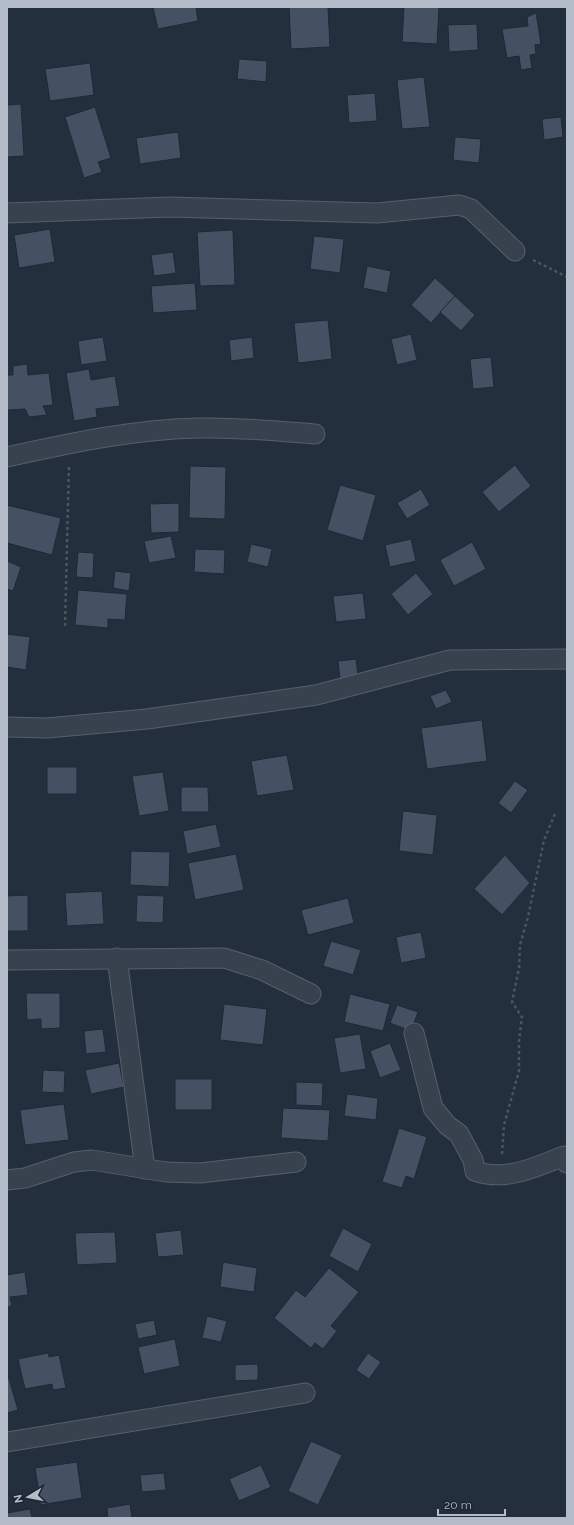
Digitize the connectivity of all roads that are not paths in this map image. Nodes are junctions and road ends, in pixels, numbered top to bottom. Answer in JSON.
{"nodes":[{"id":1,"x":7,"y":213,"type":"edge"},
{"id":2,"x":515,"y":251,"type":"road end"},
{"id":3,"x":315,"y":434,"type":"dead end"},
{"id":4,"x":7,"y":457,"type":"edge"},
{"id":5,"x":567,"y":658,"type":"edge"},
{"id":6,"x":7,"y":727,"type":"edge"},
{"id":7,"x":117,"y":958,"type":"junction"},
{"id":8,"x":7,"y":960,"type":"edge"},
{"id":9,"x":311,"y":994,"type":"dead end"},
{"id":10,"x":414,"y":1033,"type":"dead end"},
{"id":11,"x":566,"y":1158,"type":"edge"},
{"id":12,"x":296,"y":1162,"type":"dead end"},
{"id":13,"x":145,"y":1169,"type":"junction"},
{"id":14,"x":7,"y":1180,"type":"edge"},
{"id":15,"x":305,"y":1393,"type":"dead end"},
{"id":16,"x":7,"y":1442,"type":"edge"}],
"edges":[{"from":1,"to":2,"type":"street"},
{"from":3,"to":4,"type":"street"},
{"from":5,"to":6,"type":"street"},
{"from":7,"to":8,"type":"street"},
{"from":7,"to":9,"type":"street"},
{"from":7,"to":13,"type":"street"},
{"from":10,"to":11,"type":"street"},
{"from":12,"to":13,"type":"street"},
{"from":13,"to":14,"type":"street"},
{"from":15,"to":16,"type":"street"}]}
